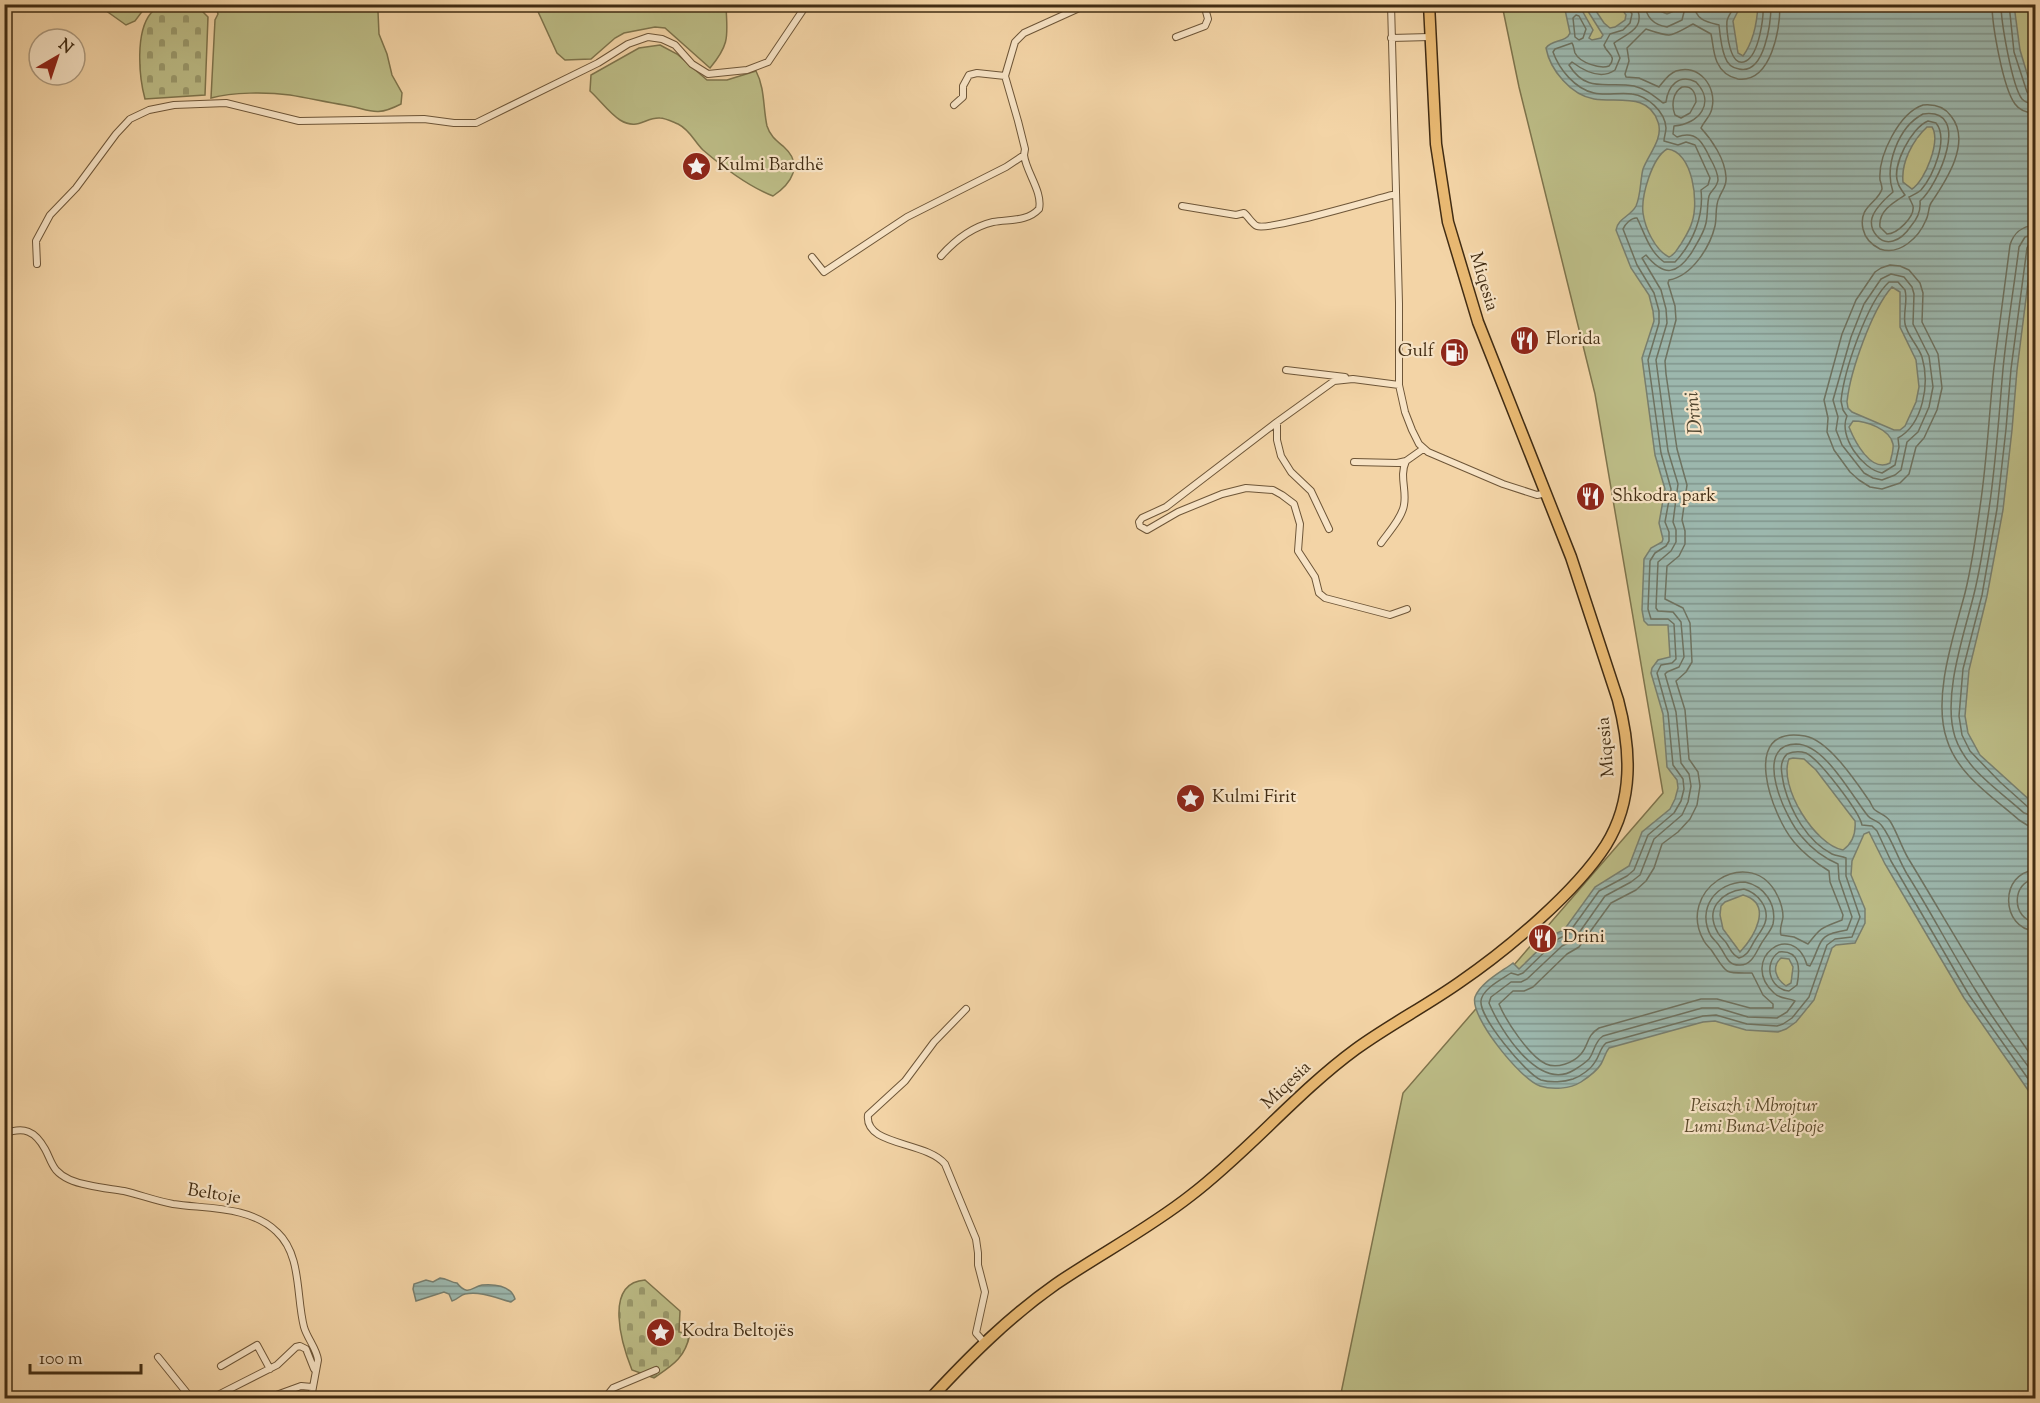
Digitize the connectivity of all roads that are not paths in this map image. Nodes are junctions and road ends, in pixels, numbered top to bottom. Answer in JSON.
{"nodes":[{"id":1,"x":807,"y":4,"type":"edge"},
{"id":2,"x":1088,"y":4,"type":"edge"},
{"id":3,"x":1204,"y":4,"type":"edge"},
{"id":4,"x":1391,"y":4,"type":"edge"},
{"id":5,"x":1429,"y":4,"type":"edge"},
{"id":6,"x":1176,"y":37,"type":"dead end"},
{"id":7,"x":1430,"y":37,"type":"junction"},
{"id":8,"x":1391,"y":38,"type":"junction"},
{"id":9,"x":1005,"y":76,"type":"junction"},
{"id":10,"x":954,"y":105,"type":"dead end"},
{"id":11,"x":1024,"y":155,"type":"junction"},
{"id":12,"x":1396,"y":194,"type":"junction"},
{"id":13,"x":1182,"y":206,"type":"dead end"},
{"id":14,"x":941,"y":256,"type":"dead end"},
{"id":15,"x":812,"y":257,"type":"dead end"},
{"id":16,"x":37,"y":264,"type":"dead end"},
{"id":17,"x":1286,"y":370,"type":"dead end"},
{"id":18,"x":1353,"y":379,"type":"junction"},
{"id":19,"x":1399,"y":385,"type":"junction"},
{"id":20,"x":1277,"y":422,"type":"junction"},
{"id":21,"x":1423,"y":449,"type":"junction"},
{"id":22,"x":1406,"y":461,"type":"junction"},
{"id":23,"x":1354,"y":462,"type":"dead end"},
{"id":24,"x":1547,"y":493,"type":"junction"},
{"id":25,"x":1329,"y":529,"type":"dead end"},
{"id":26,"x":1381,"y":543,"type":"dead end"},
{"id":27,"x":1407,"y":609,"type":"dead end"},
{"id":28,"x":966,"y":1009,"type":"dead end"},
{"id":29,"x":4,"y":1134,"type":"edge"},
{"id":30,"x":984,"y":1342,"type":"junction"},
{"id":31,"x":158,"y":1357,"type":"dead end"},
{"id":32,"x":221,"y":1366,"type":"dead end"},
{"id":33,"x":270,"y":1369,"type":"junction"},
{"id":34,"x":315,"y":1370,"type":"junction"},
{"id":35,"x":656,"y":1370,"type":"dead end"},
{"id":36,"x":312,"y":1387,"type":"junction"},
{"id":37,"x":933,"y":1396,"type":"edge"},
{"id":38,"x":191,"y":1398,"type":"edge"},
{"id":39,"x":212,"y":1398,"type":"edge"},
{"id":40,"x":268,"y":1398,"type":"edge"},
{"id":41,"x":311,"y":1398,"type":"edge"},
{"id":42,"x":605,"y":1398,"type":"edge"},
{"id":43,"x":948,"y":1398,"type":"edge"}],
"edges":[{"from":1,"to":16,"type":"street"},
{"from":2,"to":9,"type":"street"},
{"from":3,"to":6,"type":"street"},
{"from":4,"to":8,"type":"street"},
{"from":5,"to":7,"type":"main road","name":"Miqesia"},
{"from":7,"to":8,"type":"street"},
{"from":7,"to":24,"type":"main road","name":"Miqesia"},
{"from":8,"to":12,"type":"street"},
{"from":9,"to":10,"type":"street"},
{"from":9,"to":11,"type":"street"},
{"from":11,"to":14,"type":"street"},
{"from":11,"to":15,"type":"street"},
{"from":12,"to":13,"type":"street"},
{"from":12,"to":19,"type":"street"},
{"from":17,"to":18,"type":"street"},
{"from":18,"to":19,"type":"street"},
{"from":18,"to":20,"type":"street"},
{"from":19,"to":21,"type":"street"},
{"from":20,"to":25,"type":"street"},
{"from":20,"to":27,"type":"street"},
{"from":21,"to":22,"type":"street"},
{"from":21,"to":24,"type":"street"},
{"from":22,"to":23,"type":"street"},
{"from":22,"to":26,"type":"street"},
{"from":24,"to":30,"type":"main road","name":"Miqesia"},
{"from":28,"to":30,"type":"street"},
{"from":29,"to":34,"type":"street","name":"Beltoje"},
{"from":30,"to":37,"type":"main road","name":"Miqesia"},
{"from":31,"to":38,"type":"street"},
{"from":32,"to":33,"type":"street"},
{"from":33,"to":34,"type":"street"},
{"from":33,"to":39,"type":"street"},
{"from":34,"to":36,"type":"street","name":"Beltoje"},
{"from":35,"to":42,"type":"street"},
{"from":36,"to":40,"type":"street"},
{"from":36,"to":41,"type":"street","name":"Beltoje"},
{"from":37,"to":43,"type":"street"}]}
